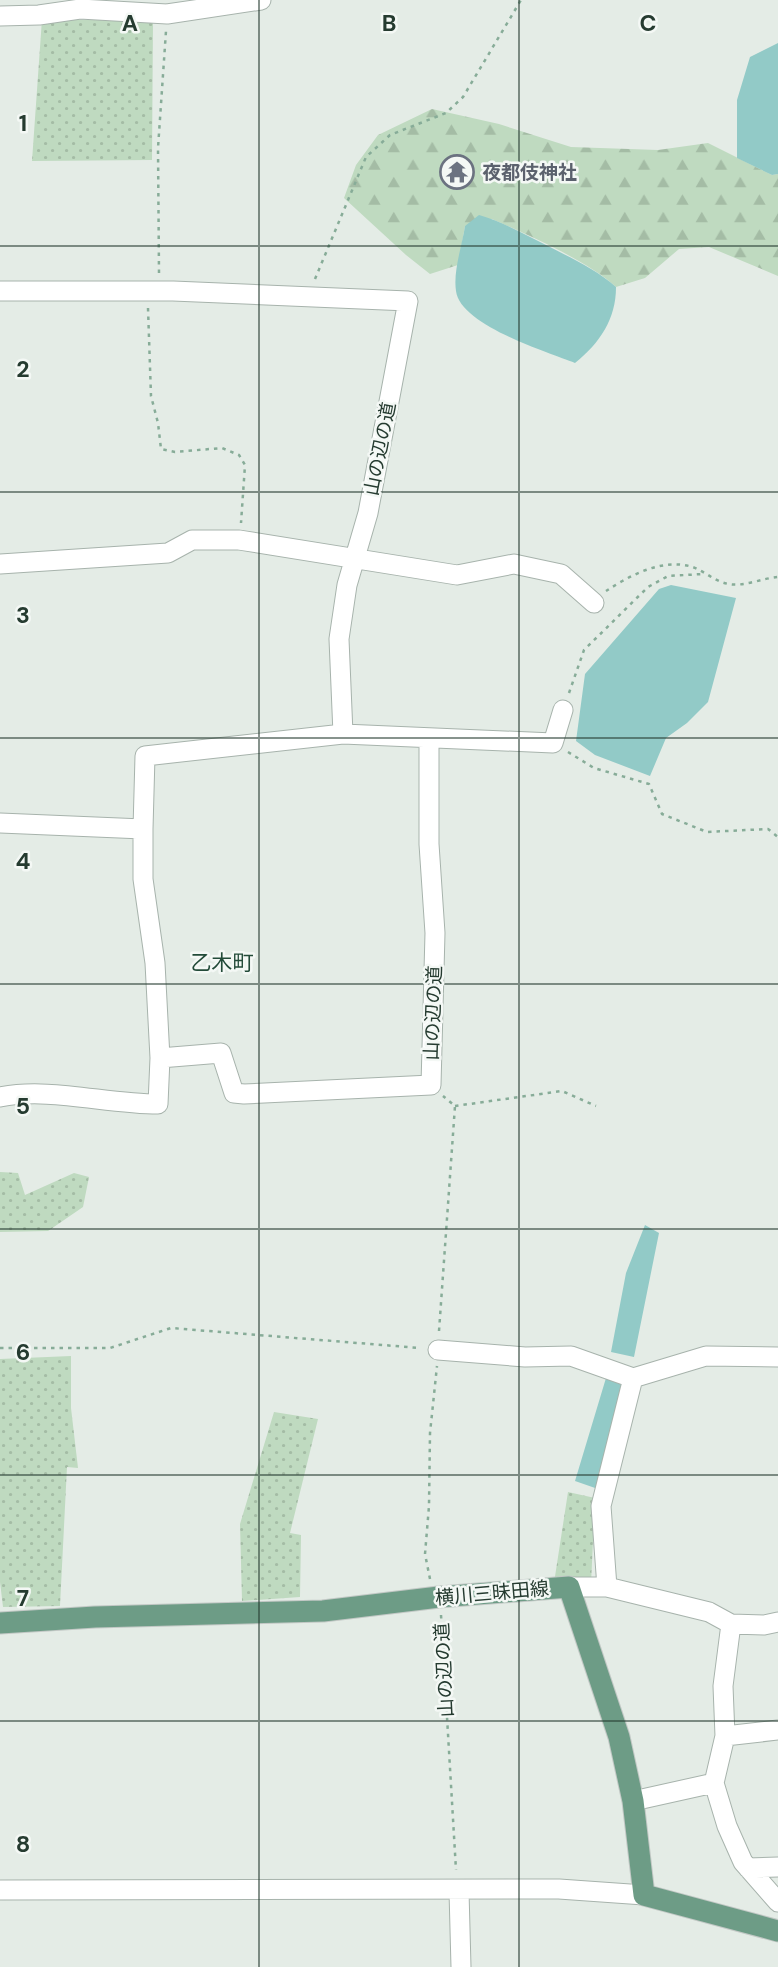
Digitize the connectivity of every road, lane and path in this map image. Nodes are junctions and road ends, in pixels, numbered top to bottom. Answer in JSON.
{"nodes":[{"id":1,"x":261,"y":0,"type":"edge"},
{"id":2,"x":522,"y":0,"type":"edge"},
{"id":3,"x":167,"y":14,"type":"junction"},
{"id":4,"x":0,"y":16,"type":"edge"},
{"id":5,"x":0,"y":291,"type":"edge"},
{"id":6,"x":153,"y":291,"type":"junction"},
{"id":7,"x":309,"y":296,"type":"junction"},
{"id":8,"x":239,"y":540,"type":"junction"},
{"id":9,"x":355,"y":557,"type":"junction"},
{"id":10,"x":0,"y":564,"type":"edge"},
{"id":11,"x":704,"y":574,"type":"junction"},
{"id":12,"x":778,"y":577,"type":"edge"},
{"id":13,"x":594,"y":603,"type":"joint"},
{"id":14,"x":563,"y":709,"type":"joint"},
{"id":15,"x":343,"y":734,"type":"junction"},
{"id":16,"x":429,"y":738,"type":"junction"},
{"id":17,"x":553,"y":743,"type":"junction"},
{"id":18,"x":0,"y":823,"type":"edge"},
{"id":19,"x":143,"y":829,"type":"junction"},
{"id":20,"x":778,"y":837,"type":"edge"},
{"id":21,"x":160,"y":1058,"type":"junction"},
{"id":22,"x":431,"y":1086,"type":"junction"},
{"id":23,"x":0,"y":1097,"type":"edge"},
{"id":24,"x":455,"y":1106,"type":"junction"},
{"id":25,"x":596,"y":1106,"type":"dead end"},
{"id":26,"x":0,"y":1348,"type":"edge"},
{"id":27,"x":438,"y":1350,"type":"junction"},
{"id":28,"x":778,"y":1357,"type":"edge"},
{"id":29,"x":633,"y":1378,"type":"junction"},
{"id":30,"x":569,"y":1587,"type":"junction"},
{"id":31,"x":607,"y":1587,"type":"junction"},
{"id":32,"x":439,"y":1597,"type":"junction"},
{"id":33,"x":778,"y":1622,"type":"edge"},
{"id":34,"x":0,"y":1623,"type":"edge"},
{"id":35,"x":731,"y":1624,"type":"junction"},
{"id":36,"x":778,"y":1730,"type":"edge"},
{"id":37,"x":725,"y":1736,"type":"junction"},
{"id":38,"x":714,"y":1783,"type":"junction"},
{"id":39,"x":633,"y":1801,"type":"junction"},
{"id":40,"x":778,"y":1867,"type":"edge"},
{"id":41,"x":748,"y":1868,"type":"junction"},
{"id":42,"x":0,"y":1890,"type":"edge"},
{"id":43,"x":459,"y":1891,"type":"junction"},
{"id":44,"x":644,"y":1895,"type":"junction"},
{"id":45,"x":778,"y":1902,"type":"edge"},
{"id":46,"x":778,"y":1931,"type":"edge"},
{"id":47,"x":461,"y":1967,"type":"edge"}],
"edges":[{"from":1,"to":3,"type":"street"},
{"from":2,"to":7,"type":"path"},
{"from":3,"to":4,"type":"street"},
{"from":3,"to":6,"type":"path"},
{"from":5,"to":6,"type":"street"},
{"from":6,"to":7,"type":"street"},
{"from":6,"to":8,"type":"path"},
{"from":7,"to":9,"type":"street","name":"山の辺の道"},
{"from":8,"to":9,"type":"street"},
{"from":8,"to":10,"type":"street"},
{"from":9,"to":13,"type":"street"},
{"from":9,"to":15,"type":"street","name":"山の辺の道"},
{"from":11,"to":12,"type":"path"},
{"from":11,"to":13,"type":"path"},
{"from":11,"to":14,"type":"path"},
{"from":14,"to":17,"type":"street"},
{"from":15,"to":16,"type":"street"},
{"from":15,"to":19,"type":"street"},
{"from":16,"to":17,"type":"street"},
{"from":16,"to":22,"type":"street","name":"山の辺の道"},
{"from":17,"to":20,"type":"path"},
{"from":18,"to":19,"type":"street"},
{"from":19,"to":21,"type":"street"},
{"from":21,"to":22,"type":"street"},
{"from":21,"to":23,"type":"street"},
{"from":22,"to":24,"type":"path","name":"山の辺の道"},
{"from":24,"to":25,"type":"path"},
{"from":24,"to":27,"type":"path","name":"山の辺の道"},
{"from":26,"to":27,"type":"path"},
{"from":27,"to":29,"type":"street"},
{"from":27,"to":32,"type":"path","name":"山の辺の道"},
{"from":28,"to":29,"type":"street"},
{"from":29,"to":31,"type":"street"},
{"from":30,"to":31,"type":"street"},
{"from":30,"to":32,"type":"main road","name":"横川三昧田線"},
{"from":30,"to":39,"type":"main road","name":"横川三昧田線"},
{"from":31,"to":35,"type":"street"},
{"from":32,"to":34,"type":"main road","name":"横川三昧田線"},
{"from":32,"to":43,"type":"path","name":"山の辺の道"},
{"from":33,"to":35,"type":"street"},
{"from":35,"to":37,"type":"street"},
{"from":36,"to":37,"type":"street"},
{"from":37,"to":38,"type":"street"},
{"from":38,"to":39,"type":"street"},
{"from":38,"to":41,"type":"street"},
{"from":39,"to":44,"type":"main road","name":"横川三昧田線"},
{"from":40,"to":41,"type":"street"},
{"from":41,"to":45,"type":"street"},
{"from":42,"to":43,"type":"street"},
{"from":43,"to":44,"type":"street"},
{"from":43,"to":47,"type":"street"},
{"from":44,"to":46,"type":"main road"}]}
